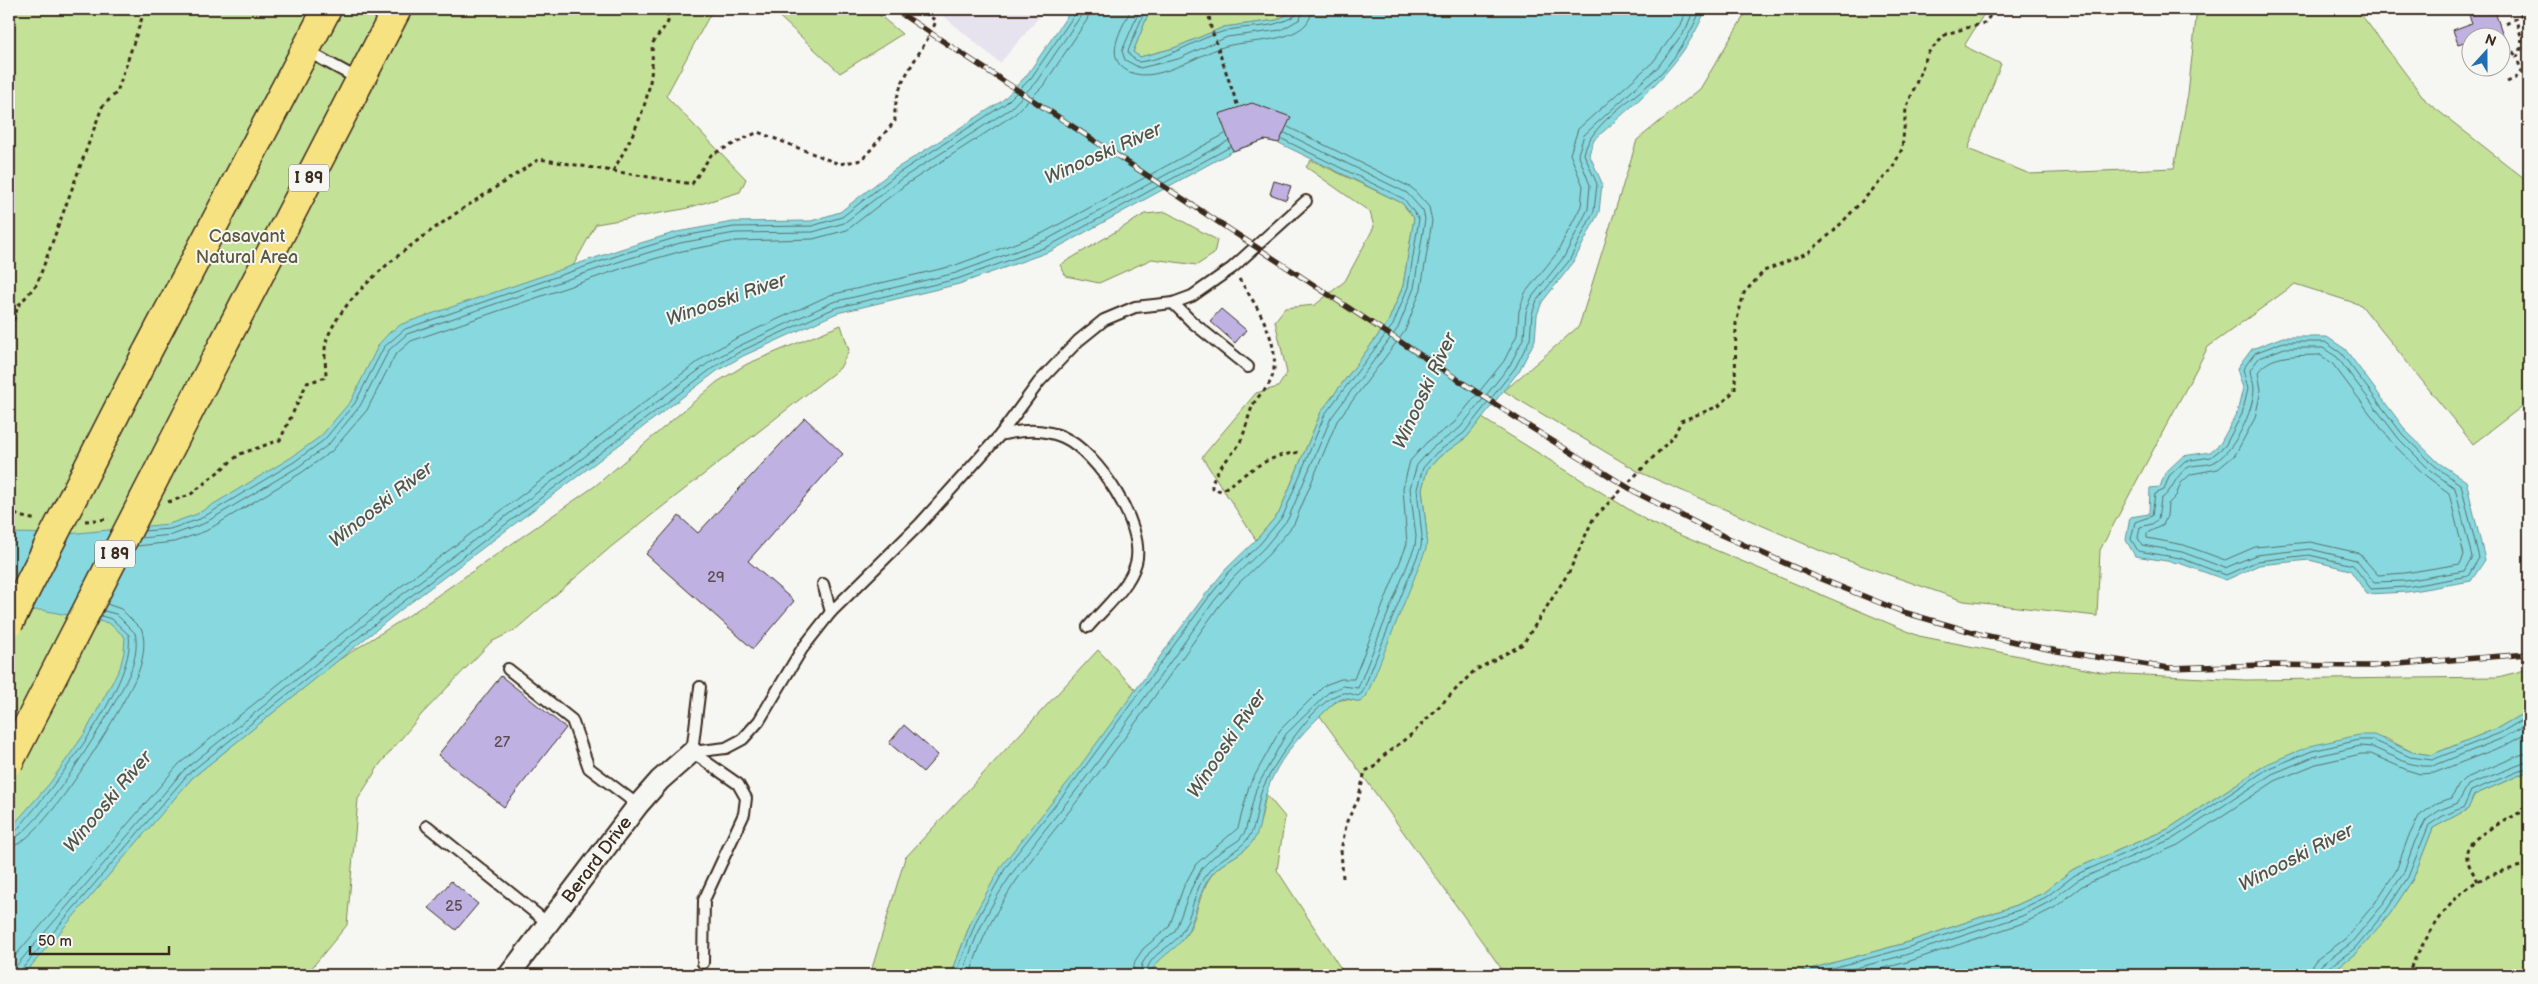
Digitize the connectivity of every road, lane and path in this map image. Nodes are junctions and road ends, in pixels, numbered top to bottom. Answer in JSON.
{"nodes":[{"id":1,"x":146,"y":9,"type":"edge"},
{"id":2,"x":327,"y":9,"type":"edge"},
{"id":3,"x":396,"y":9,"type":"edge"},
{"id":4,"x":667,"y":9,"type":"edge"},
{"id":5,"x":920,"y":9,"type":"edge"},
{"id":6,"x":1208,"y":9,"type":"edge"},
{"id":7,"x":1996,"y":9,"type":"edge"},
{"id":8,"x":2529,"y":10,"type":"edge"},
{"id":9,"x":2515,"y":19,"type":"junction"},
{"id":10,"x":2506,"y":24,"type":"dead end"},
{"id":11,"x":306,"y":51,"type":"junction"},
{"id":12,"x":2510,"y":51,"type":"edge"},
{"id":13,"x":2517,"y":57,"type":"junction"},
{"id":14,"x":360,"y":80,"type":"junction"},
{"id":15,"x":2507,"y":82,"type":"dead end"},
{"id":16,"x":1238,"y":107,"type":"dead end"},
{"id":17,"x":613,"y":171,"type":"junction"},
{"id":18,"x":1306,"y":201,"type":"dead end"},
{"id":19,"x":1232,"y":268,"type":"junction"},
{"id":20,"x":1173,"y":303,"type":"junction"},
{"id":21,"x":9,"y":336,"type":"edge"},
{"id":22,"x":1248,"y":367,"type":"dead end"},
{"id":23,"x":1000,"y":436,"type":"junction"},
{"id":24,"x":1302,"y":452,"type":"dead end"},
{"id":25,"x":162,"y":503,"type":"dead end"},
{"id":26,"x":9,"y":508,"type":"edge"},
{"id":27,"x":115,"y":517,"type":"dead end"},
{"id":28,"x":43,"y":522,"type":"dead end"},
{"id":29,"x":79,"y":522,"type":"dead end"},
{"id":30,"x":823,"y":584,"type":"dead end"},
{"id":31,"x":831,"y":612,"type":"junction"},
{"id":32,"x":9,"y":623,"type":"edge"},
{"id":33,"x":1088,"y":627,"type":"dead end"},
{"id":34,"x":508,"y":669,"type":"dead end"},
{"id":35,"x":700,"y":687,"type":"dead end"},
{"id":36,"x":692,"y":752,"type":"junction"},
{"id":37,"x":9,"y":762,"type":"edge"},
{"id":38,"x":638,"y":805,"type":"junction"},
{"id":39,"x":2529,"y":809,"type":"edge"},
{"id":40,"x":427,"y":826,"type":"dead end"},
{"id":41,"x":2529,"y":864,"type":"edge"},
{"id":42,"x":1343,"y":878,"type":"dead end"},
{"id":43,"x":2478,"y":881,"type":"junction"},
{"id":44,"x":549,"y":924,"type":"junction"},
{"id":45,"x":703,"y":963,"type":"dead end"},
{"id":46,"x":509,"y":975,"type":"edge"},
{"id":47,"x":2407,"y":975,"type":"edge"}],
"edges":[{"from":1,"to":21,"type":"path"},
{"from":2,"to":11,"type":"highway"},
{"from":3,"to":14,"type":"highway","number":"I 89"},
{"from":4,"to":17,"type":"path"},
{"from":5,"to":17,"type":"path"},
{"from":6,"to":16,"type":"path"},
{"from":7,"to":42,"type":"path"},
{"from":8,"to":9,"type":"path"},
{"from":9,"to":10,"type":"path"},
{"from":9,"to":13,"type":"path"},
{"from":11,"to":14,"type":"lane"},
{"from":11,"to":32,"type":"highway","bridge":true},
{"from":12,"to":13,"type":"path"},
{"from":13,"to":15,"type":"path"},
{"from":14,"to":37,"type":"highway","number":"I 89","bridge":true},
{"from":17,"to":25,"type":"path"},
{"from":18,"to":19,"type":"lane"},
{"from":19,"to":20,"type":"lane"},
{"from":19,"to":24,"type":"path"},
{"from":20,"to":22,"type":"lane"},
{"from":20,"to":23,"type":"lane"},
{"from":23,"to":31,"type":"lane"},
{"from":23,"to":33,"type":"lane"},
{"from":26,"to":28,"type":"path"},
{"from":27,"to":29,"type":"path"},
{"from":30,"to":31,"type":"lane"},
{"from":31,"to":36,"type":"lane"},
{"from":34,"to":38,"type":"lane"},
{"from":35,"to":36,"type":"lane"},
{"from":36,"to":38,"type":"street","name":"Berard Drive"},
{"from":36,"to":45,"type":"lane"},
{"from":38,"to":44,"type":"street","name":"Berard Drive"},
{"from":39,"to":43,"type":"path"},
{"from":40,"to":44,"type":"lane"},
{"from":41,"to":43,"type":"path"},
{"from":43,"to":47,"type":"path"},
{"from":44,"to":46,"type":"street","name":"Berard Drive"}]}
